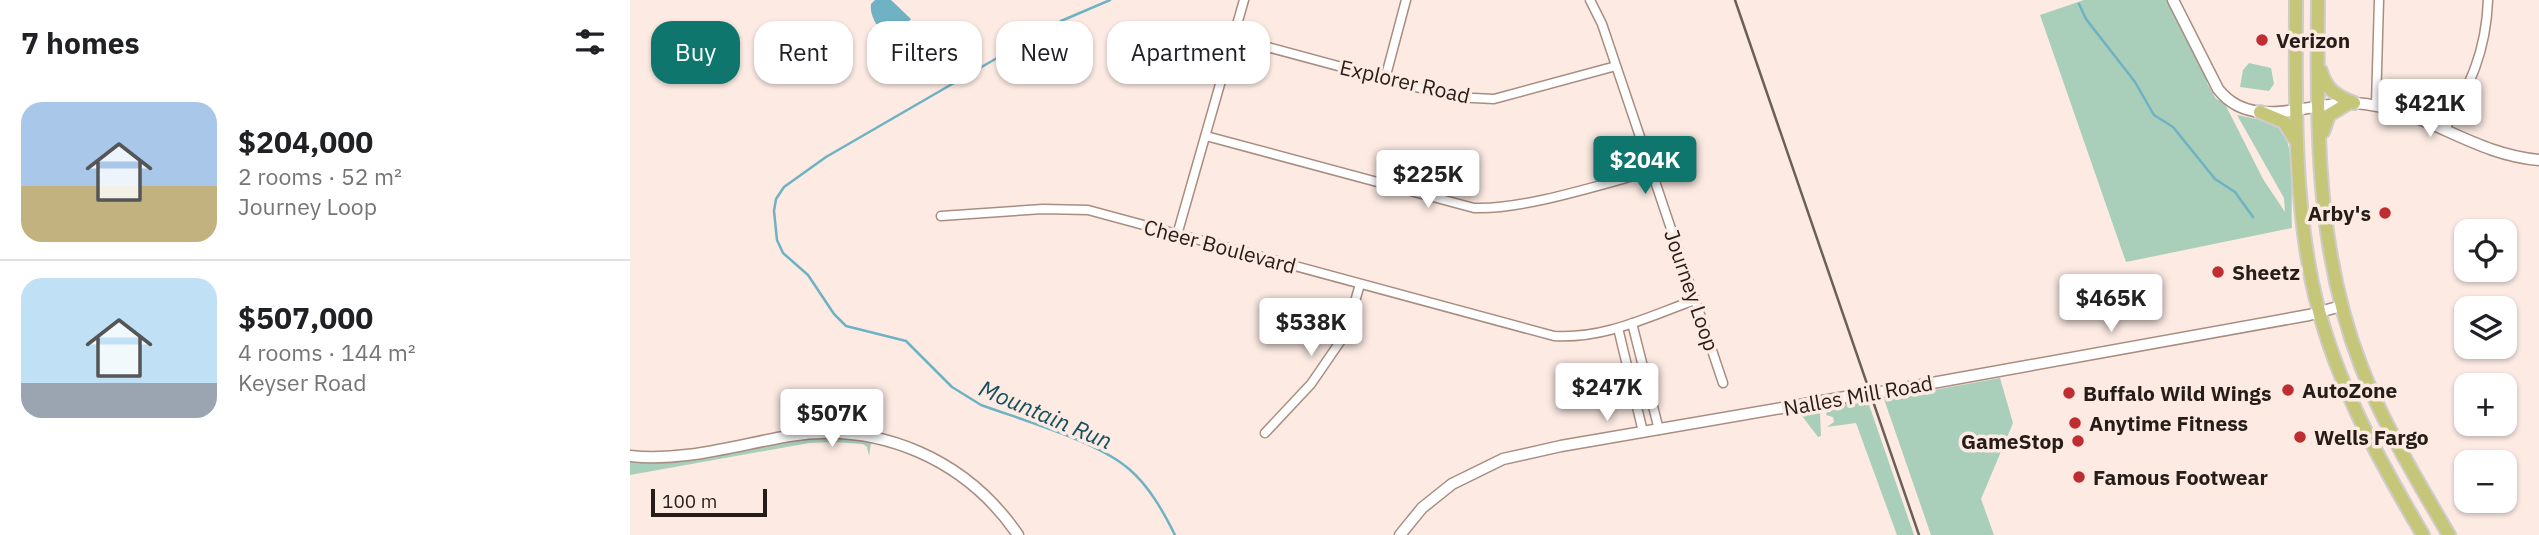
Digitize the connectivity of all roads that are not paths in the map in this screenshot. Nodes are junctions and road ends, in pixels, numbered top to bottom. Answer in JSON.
{"nodes":[{"id":1,"x":1244,"y":0,"type":"edge"},
{"id":2,"x":1406,"y":0,"type":"edge"},
{"id":3,"x":1590,"y":0,"type":"edge"},
{"id":4,"x":2173,"y":0,"type":"edge"},
{"id":5,"x":2295,"y":0,"type":"edge"},
{"id":6,"x":2318,"y":0,"type":"edge"},
{"id":7,"x":2379,"y":0,"type":"edge"},
{"id":8,"x":2488,"y":0,"type":"edge"},
{"id":9,"x":1238,"y":21,"type":"edge"},
{"id":10,"x":1270,"y":48,"type":"edge"},
{"id":11,"x":2318,"y":58,"type":"junction"},
{"id":12,"x":1616,"y":66,"type":"junction"},
{"id":13,"x":1385,"y":79,"type":"junction"},
{"id":14,"x":1221,"y":84,"type":"edge"},
{"id":15,"x":2351,"y":103,"type":"junction"},
{"id":16,"x":2318,"y":105,"type":"junction"},
{"id":17,"x":2376,"y":105,"type":"junction"},
{"id":18,"x":2296,"y":111,"type":"junction"},
{"id":19,"x":2260,"y":112,"type":"junction"},
{"id":20,"x":2445,"y":129,"type":"junction"},
{"id":21,"x":1206,"y":136,"type":"junction"},
{"id":22,"x":2318,"y":150,"type":"junction"},
{"id":23,"x":2296,"y":153,"type":"junction"},
{"id":24,"x":2539,"y":160,"type":"edge"},
{"id":25,"x":1652,"y":171,"type":"junction"},
{"id":26,"x":941,"y":216,"type":"dead end"},
{"id":27,"x":1177,"y":235,"type":"junction"},
{"id":28,"x":1360,"y":284,"type":"junction"},
{"id":29,"x":1695,"y":300,"type":"junction"},
{"id":30,"x":2341,"y":306,"type":"junction"},
{"id":31,"x":2320,"y":312,"type":"junction"},
{"id":32,"x":1632,"y":323,"type":"junction"},
{"id":33,"x":1618,"y":328,"type":"junction"},
{"id":34,"x":1723,"y":383,"type":"dead end"},
{"id":35,"x":1659,"y":430,"type":"junction"},
{"id":36,"x":1643,"y":432,"type":"junction"},
{"id":37,"x":1265,"y":433,"type":"dead end"},
{"id":38,"x":630,"y":456,"type":"edge"},
{"id":39,"x":1018,"y":535,"type":"edge"},
{"id":40,"x":1400,"y":535,"type":"edge"},
{"id":41,"x":2423,"y":535,"type":"edge"},
{"id":42,"x":2449,"y":535,"type":"edge"}],
"edges":[{"from":1,"to":9,"type":"street"},
{"from":2,"to":13,"type":"street"},
{"from":3,"to":12,"type":"street","name":"Journey Loop"},
{"from":4,"to":19,"type":"street"},
{"from":5,"to":18,"type":"main road"},
{"from":6,"to":11,"type":"main road"},
{"from":7,"to":17,"type":"street"},
{"from":8,"to":20,"type":"street"},
{"from":10,"to":13,"type":"street","name":"Explorer Road"},
{"from":11,"to":15,"type":"main road"},
{"from":11,"to":16,"type":"main road"},
{"from":12,"to":13,"type":"street","name":"Explorer Road"},
{"from":12,"to":25,"type":"street","name":"Journey Loop"},
{"from":14,"to":21,"type":"street"},
{"from":15,"to":16,"type":"street"},
{"from":15,"to":17,"type":"street"},
{"from":15,"to":22,"type":"main road"},
{"from":16,"to":18,"type":"street"},
{"from":16,"to":22,"type":"main road"},
{"from":17,"to":20,"type":"street"},
{"from":18,"to":19,"type":"street"},
{"from":18,"to":23,"type":"main road"},
{"from":19,"to":23,"type":"main road"},
{"from":20,"to":24,"type":"street"},
{"from":21,"to":25,"type":"street"},
{"from":21,"to":27,"type":"street"},
{"from":22,"to":30,"type":"main road"},
{"from":23,"to":31,"type":"main road"},
{"from":25,"to":29,"type":"street","name":"Journey Loop"},
{"from":26,"to":27,"type":"street","name":"Cheer Boulevard"},
{"from":27,"to":28,"type":"street","name":"Cheer Boulevard"},
{"from":28,"to":33,"type":"street","name":"Cheer Boulevard"},
{"from":28,"to":37,"type":"street"},
{"from":29,"to":32,"type":"street","name":"Cheer Boulevard"},
{"from":29,"to":34,"type":"street","name":"Journey Loop"},
{"from":30,"to":31,"type":"street","name":"Nalles Mill Road"},
{"from":30,"to":42,"type":"main road"},
{"from":31,"to":35,"type":"street","name":"Nalles Mill Road","bridge":true},
{"from":31,"to":41,"type":"main road"},
{"from":32,"to":33,"type":"street","name":"Cheer Boulevard"},
{"from":32,"to":35,"type":"street"},
{"from":33,"to":36,"type":"street"},
{"from":35,"to":36,"type":"street","name":"Nalles Mill Road"},
{"from":36,"to":40,"type":"street","name":"Nalles Mill Road"},
{"from":38,"to":39,"type":"street"}]}
